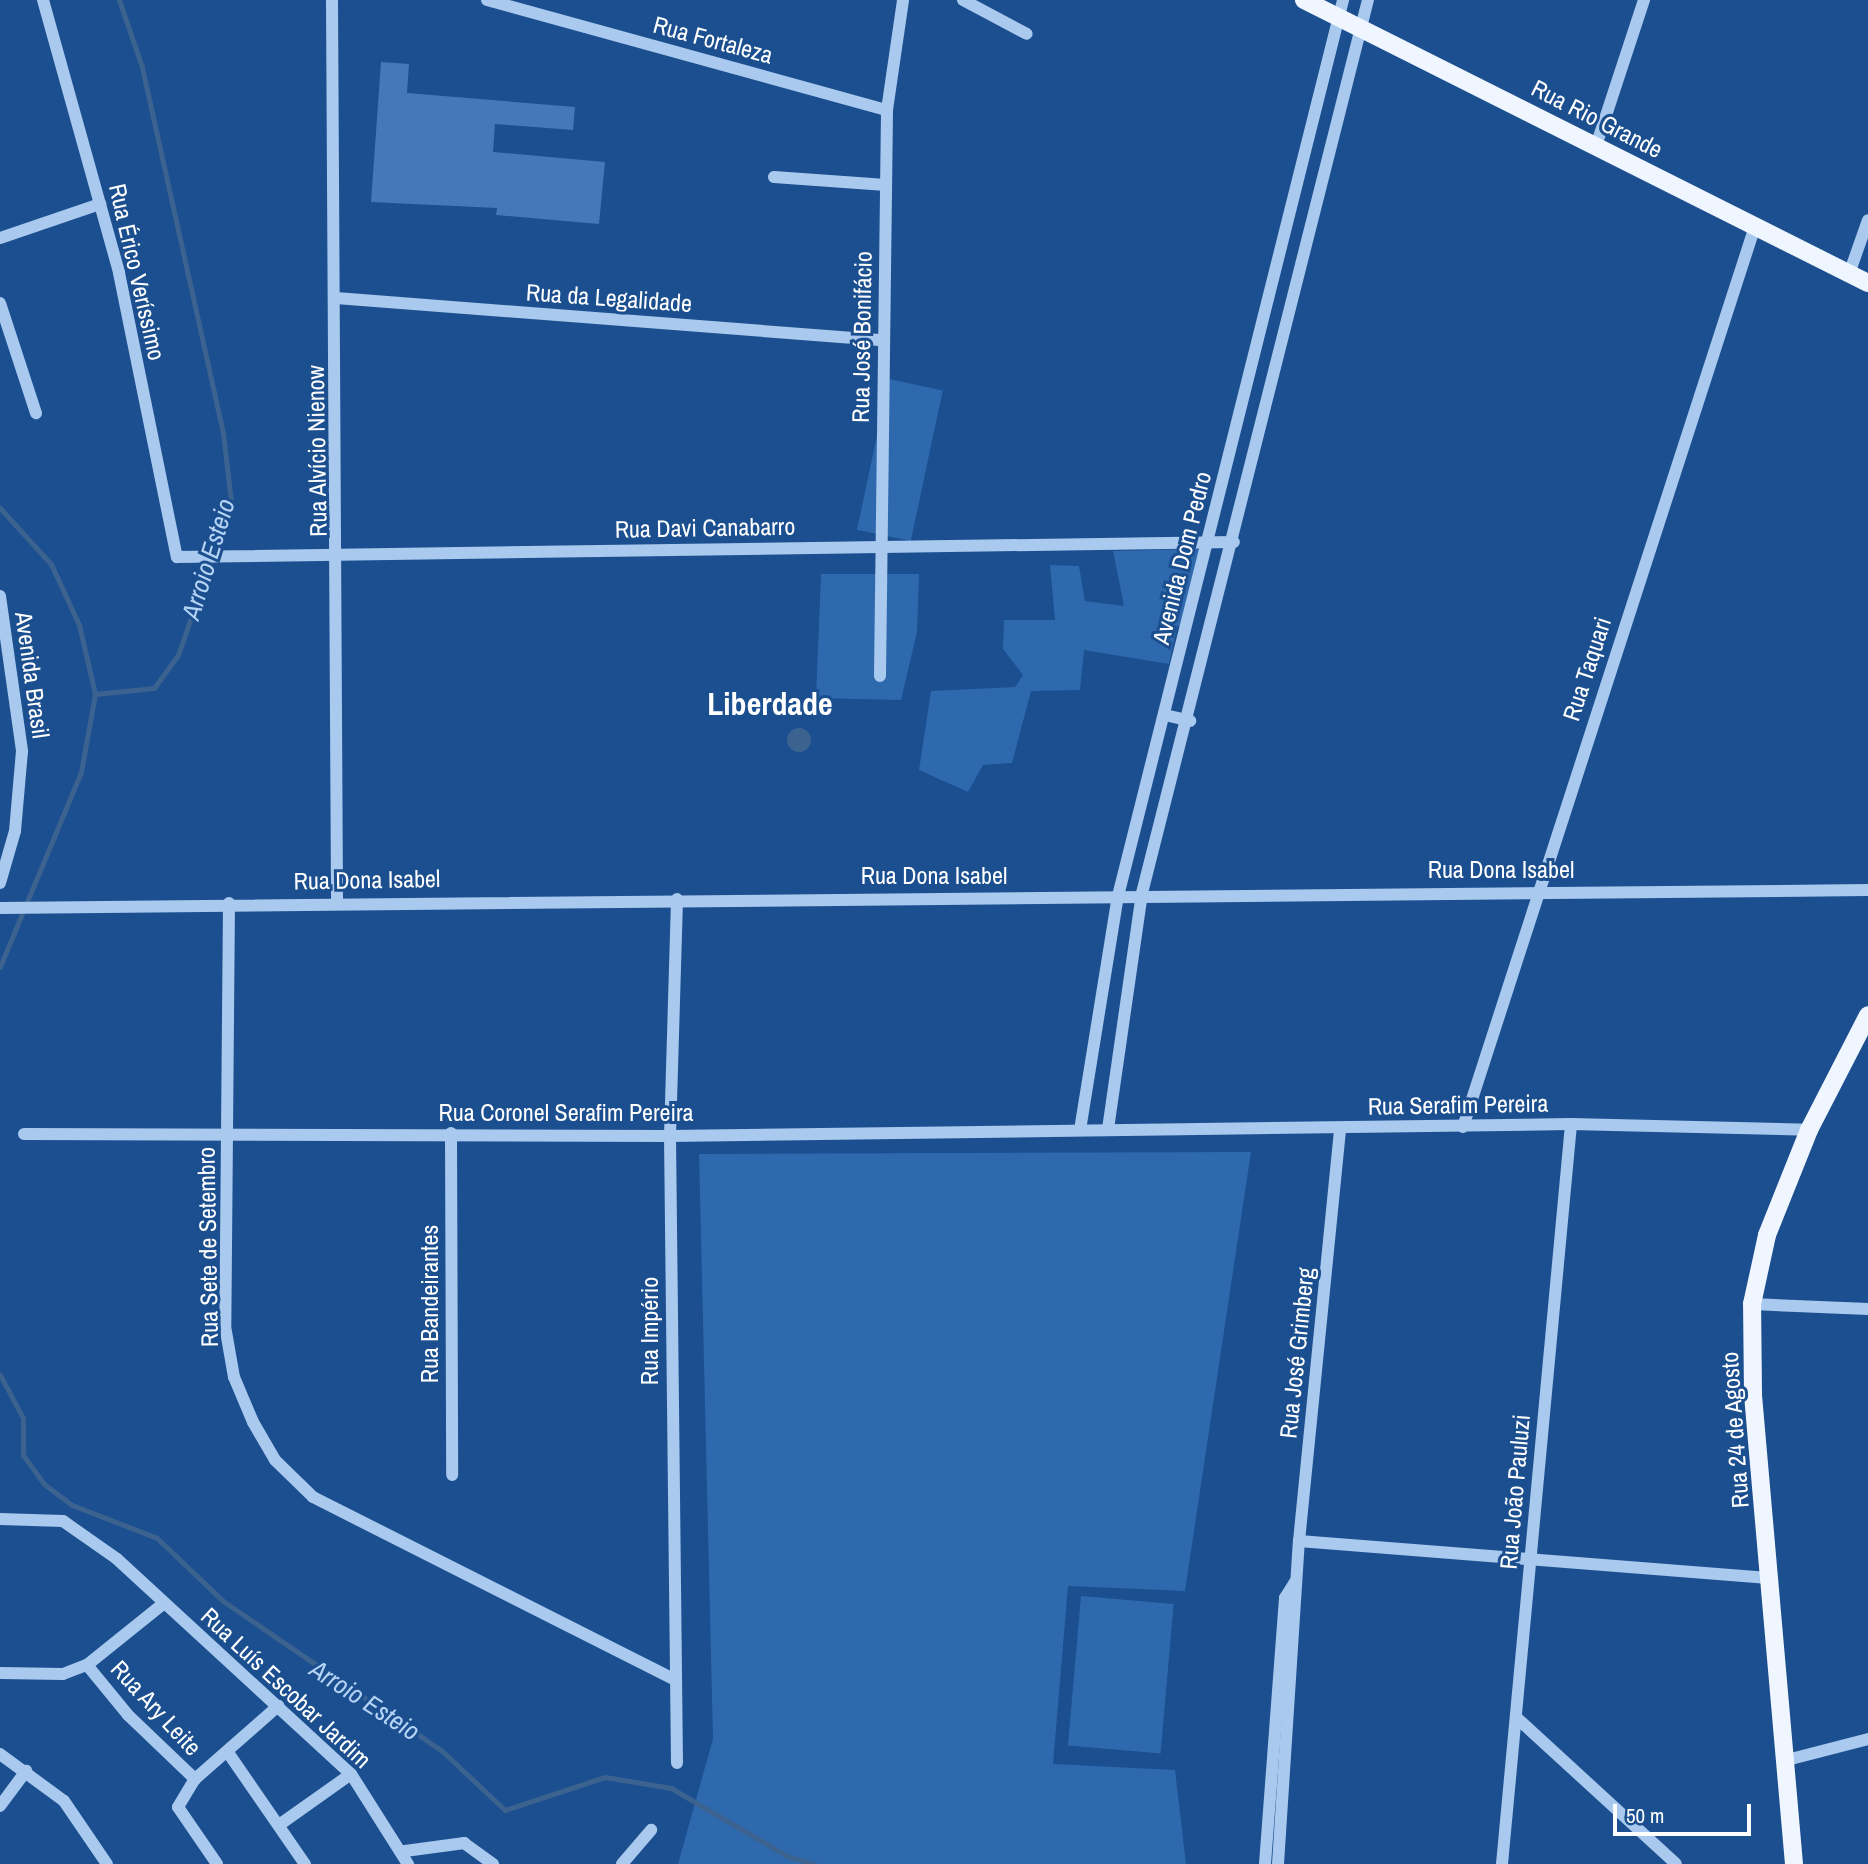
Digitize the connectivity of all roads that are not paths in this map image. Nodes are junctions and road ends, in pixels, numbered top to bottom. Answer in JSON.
{"nodes":[{"id":1,"x":43,"y":0,"type":"edge"},
{"id":2,"x":332,"y":0,"type":"edge"},
{"id":3,"x":487,"y":0,"type":"edge"},
{"id":4,"x":903,"y":0,"type":"edge"},
{"id":5,"x":964,"y":0,"type":"edge"},
{"id":6,"x":1304,"y":0,"type":"edge"},
{"id":7,"x":1368,"y":0,"type":"edge"},
{"id":8,"x":1644,"y":0,"type":"edge"},
{"id":9,"x":1341,"y":8,"type":"edge"},
{"id":10,"x":1358,"y":28,"type":"junction"},
{"id":11,"x":1027,"y":34,"type":"dead end"},
{"id":12,"x":887,"y":110,"type":"junction"},
{"id":13,"x":1312,"y":118,"type":"junction"},
{"id":14,"x":1333,"y":123,"type":"junction"},
{"id":15,"x":1596,"y":146,"type":"junction"},
{"id":16,"x":774,"y":177,"type":"dead end"},
{"id":17,"x":886,"y":185,"type":"junction"},
{"id":18,"x":100,"y":204,"type":"junction"},
{"id":19,"x":1290,"y":205,"type":"junction"},
{"id":20,"x":1313,"y":211,"type":"junction"},
{"id":21,"x":1868,"y":220,"type":"edge"},
{"id":22,"x":1755,"y":226,"type":"junction"},
{"id":23,"x":0,"y":238,"type":"edge"},
{"id":24,"x":1849,"y":274,"type":"junction"},
{"id":25,"x":1868,"y":283,"type":"edge"},
{"id":26,"x":1269,"y":295,"type":"junction"},
{"id":27,"x":336,"y":298,"type":"junction"},
{"id":28,"x":1291,"y":302,"type":"junction"},
{"id":29,"x":0,"y":303,"type":"edge"},
{"id":30,"x":879,"y":340,"type":"junction"},
{"id":31,"x":1247,"y":383,"type":"junction"},
{"id":32,"x":1271,"y":388,"type":"junction"},
{"id":33,"x":36,"y":412,"type":"dead end"},
{"id":34,"x":1224,"y":472,"type":"junction"},
{"id":35,"x":1249,"y":476,"type":"junction"},
{"id":36,"x":1207,"y":541,"type":"junction"},
{"id":37,"x":1234,"y":542,"type":"junction"},
{"id":38,"x":884,"y":545,"type":"junction"},
{"id":39,"x":339,"y":555,"type":"junction"},
{"id":40,"x":177,"y":557,"type":"joint"},
{"id":41,"x":0,"y":596,"type":"edge"},
{"id":42,"x":1187,"y":624,"type":"junction"},
{"id":43,"x":1211,"y":631,"type":"junction"},
{"id":44,"x":880,"y":676,"type":"dead end"},
{"id":45,"x":1165,"y":715,"type":"junction"},
{"id":46,"x":1190,"y":721,"type":"junction"},
{"id":47,"x":1142,"y":804,"type":"junction"},
{"id":48,"x":1166,"y":810,"type":"junction"},
{"id":49,"x":0,"y":883,"type":"edge"},
{"id":50,"x":1868,"y":890,"type":"edge"},
{"id":51,"x":1538,"y":891,"type":"junction"},
{"id":52,"x":1142,"y":893,"type":"junction"},
{"id":53,"x":1118,"y":896,"type":"junction"},
{"id":54,"x":677,"y":899,"type":"junction"},
{"id":55,"x":337,"y":901,"type":"junction"},
{"id":56,"x":229,"y":903,"type":"junction"},
{"id":57,"x":6,"y":908,"type":"edge"},
{"id":58,"x":1868,"y":1015,"type":"edge"},
{"id":59,"x":1572,"y":1124,"type":"junction"},
{"id":60,"x":1462,"y":1127,"type":"junction"},
{"id":61,"x":1340,"y":1128,"type":"junction"},
{"id":62,"x":1108,"y":1129,"type":"junction"},
{"id":63,"x":1080,"y":1130,"type":"junction"},
{"id":64,"x":1809,"y":1130,"type":"junction"},
{"id":65,"x":451,"y":1133,"type":"junction"},
{"id":66,"x":24,"y":1134,"type":"dead end"},
{"id":67,"x":227,"y":1134,"type":"junction"},
{"id":68,"x":670,"y":1136,"type":"junction"},
{"id":69,"x":1752,"y":1304,"type":"junction"},
{"id":70,"x":1868,"y":1309,"type":"edge"},
{"id":71,"x":452,"y":1475,"type":"dead end"},
{"id":72,"x":0,"y":1519,"type":"edge"},
{"id":73,"x":1299,"y":1541,"type":"junction"},
{"id":74,"x":1529,"y":1562,"type":"junction"},
{"id":75,"x":1772,"y":1578,"type":"junction"},
{"id":76,"x":1295,"y":1582,"type":"junction"},
{"id":77,"x":164,"y":1603,"type":"junction"},
{"id":78,"x":87,"y":1665,"type":"junction"},
{"id":79,"x":0,"y":1673,"type":"edge"},
{"id":80,"x":673,"y":1679,"type":"junction"},
{"id":81,"x":278,"y":1706,"type":"junction"},
{"id":82,"x":1518,"y":1719,"type":"junction"},
{"id":83,"x":1868,"y":1739,"type":"edge"},
{"id":84,"x":0,"y":1754,"type":"edge"},
{"id":85,"x":229,"y":1754,"type":"junction"},
{"id":86,"x":1787,"y":1760,"type":"junction"},
{"id":87,"x":677,"y":1763,"type":"dead end"},
{"id":88,"x":26,"y":1771,"type":"junction"},
{"id":89,"x":351,"y":1774,"type":"junction"},
{"id":90,"x":195,"y":1779,"type":"junction"},
{"id":91,"x":0,"y":1806,"type":"edge"},
{"id":92,"x":279,"y":1825,"type":"junction"},
{"id":93,"x":650,"y":1830,"type":"dead end"},
{"id":94,"x":407,"y":1857,"type":"edge"},
{"id":95,"x":107,"y":1864,"type":"edge"},
{"id":96,"x":218,"y":1864,"type":"edge"},
{"id":97,"x":305,"y":1864,"type":"edge"},
{"id":98,"x":493,"y":1864,"type":"edge"},
{"id":99,"x":622,"y":1864,"type":"edge"},
{"id":100,"x":1265,"y":1864,"type":"edge"},
{"id":101,"x":1278,"y":1864,"type":"edge"},
{"id":102,"x":1502,"y":1864,"type":"edge"},
{"id":103,"x":1676,"y":1864,"type":"edge"},
{"id":104,"x":1794,"y":1864,"type":"edge"}],
"edges":[{"from":1,"to":18,"type":"street","name":"Rua Érico Veríssimo"},
{"from":2,"to":27,"type":"street","name":"Rua Alvício Nienow"},
{"from":3,"to":12,"type":"street","name":"Rua Fortaleza"},
{"from":4,"to":12,"type":"street","name":"Rua José Bonifácio"},
{"from":5,"to":11,"type":"street"},
{"from":6,"to":9,"type":"main road","name":"Rua Rio Grande"},
{"from":7,"to":10,"type":"street","name":"Avenida Dom Pedro"},
{"from":8,"to":15,"type":"street"},
{"from":9,"to":10,"type":"main road","name":"Rua Rio Grande"},
{"from":9,"to":13,"type":"street","name":"Avenida Dom Pedro"},
{"from":10,"to":14,"type":"street","name":"Avenida Dom Pedro"},
{"from":10,"to":15,"type":"main road","name":"Rua Rio Grande"},
{"from":12,"to":17,"type":"street","name":"Rua José Bonifácio"},
{"from":13,"to":14,"type":"street"},
{"from":13,"to":19,"type":"street","name":"Avenida Dom Pedro"},
{"from":14,"to":20,"type":"street","name":"Avenida Dom Pedro"},
{"from":15,"to":22,"type":"main road","name":"Rua Rio Grande"},
{"from":16,"to":17,"type":"street"},
{"from":17,"to":30,"type":"street","name":"Rua José Bonifácio"},
{"from":18,"to":23,"type":"street"},
{"from":18,"to":40,"type":"street","name":"Rua Érico Veríssimo"},
{"from":19,"to":20,"type":"street"},
{"from":19,"to":26,"type":"street","name":"Avenida Dom Pedro"},
{"from":20,"to":28,"type":"street","name":"Avenida Dom Pedro"},
{"from":21,"to":24,"type":"street"},
{"from":22,"to":24,"type":"main road","name":"Rua Rio Grande"},
{"from":22,"to":51,"type":"street","name":"Rua Taquari"},
{"from":24,"to":25,"type":"main road","name":"Rua Rio Grande"},
{"from":26,"to":28,"type":"street"},
{"from":26,"to":31,"type":"street","name":"Avenida Dom Pedro"},
{"from":27,"to":30,"type":"street","name":"Rua da Legalidade"},
{"from":27,"to":39,"type":"street","name":"Rua Alvício Nienow"},
{"from":28,"to":32,"type":"street","name":"Avenida Dom Pedro"},
{"from":29,"to":33,"type":"street"},
{"from":30,"to":38,"type":"street","name":"Rua José Bonifácio"},
{"from":31,"to":32,"type":"street"},
{"from":31,"to":34,"type":"street","name":"Avenida Dom Pedro"},
{"from":32,"to":35,"type":"street","name":"Avenida Dom Pedro"},
{"from":34,"to":35,"type":"street"},
{"from":34,"to":36,"type":"street","name":"Avenida Dom Pedro"},
{"from":35,"to":37,"type":"street","name":"Avenida Dom Pedro"},
{"from":36,"to":37,"type":"street","name":"Rua Davi Canabarro"},
{"from":36,"to":38,"type":"street","name":"Rua Davi Canabarro"},
{"from":36,"to":42,"type":"street","name":"Avenida Dom Pedro"},
{"from":37,"to":43,"type":"street","name":"Avenida Dom Pedro"},
{"from":38,"to":39,"type":"street","name":"Rua Davi Canabarro"},
{"from":38,"to":44,"type":"street","name":"Rua José Bonifácio"},
{"from":39,"to":40,"type":"street","name":"Rua Davi Canabarro"},
{"from":39,"to":55,"type":"street","name":"Rua Alvício Nienow"},
{"from":41,"to":49,"type":"street","name":"Avenida Brasil"},
{"from":42,"to":43,"type":"street"},
{"from":42,"to":45,"type":"street","name":"Avenida Dom Pedro"},
{"from":43,"to":46,"type":"street","name":"Avenida Dom Pedro"},
{"from":45,"to":46,"type":"street"},
{"from":45,"to":47,"type":"street","name":"Avenida Dom Pedro"},
{"from":46,"to":48,"type":"street","name":"Avenida Dom Pedro"},
{"from":47,"to":48,"type":"street"},
{"from":47,"to":53,"type":"street","name":"Avenida Dom Pedro"},
{"from":48,"to":52,"type":"street","name":"Avenida Dom Pedro"},
{"from":50,"to":51,"type":"street","name":"Rua Dona Isabel"},
{"from":51,"to":52,"type":"street","name":"Rua Dona Isabel"},
{"from":51,"to":60,"type":"street","name":"Rua Taquari"},
{"from":52,"to":53,"type":"street","name":"Rua Dona Isabel"},
{"from":52,"to":62,"type":"street","name":"Avenida Dom Pedro"},
{"from":53,"to":54,"type":"street","name":"Rua Dona Isabel"},
{"from":53,"to":63,"type":"street","name":"Avenida Dom Pedro"},
{"from":54,"to":55,"type":"street","name":"Rua Dona Isabel"},
{"from":54,"to":68,"type":"street","name":"Rua Império"},
{"from":55,"to":56,"type":"street","name":"Rua Dona Isabel"},
{"from":56,"to":57,"type":"street","name":"Rua Dona Isabel"},
{"from":56,"to":67,"type":"street","name":"Rua Sete de Setembro"},
{"from":58,"to":64,"type":"main road","name":"Rua 24 de Agosto"},
{"from":59,"to":60,"type":"street","name":"Rua Serafim Pereira"},
{"from":59,"to":64,"type":"street","name":"Rua Serafim Pereira"},
{"from":59,"to":74,"type":"street","name":"Rua João Pauluzi"},
{"from":60,"to":61,"type":"street","name":"Rua Serafim Pereira"},
{"from":61,"to":62,"type":"street","name":"Rua Serafim Pereira"},
{"from":61,"to":73,"type":"street","name":"Rua José Grimberg"},
{"from":62,"to":63,"type":"street","name":"Rua Coronel Serafim Pereira"},
{"from":63,"to":68,"type":"street","name":"Rua Coronel Serafim Pereira"},
{"from":64,"to":69,"type":"main road","name":"Rua 24 de Agosto"},
{"from":65,"to":67,"type":"street","name":"Rua Coronel Serafim Pereira"},
{"from":65,"to":68,"type":"street","name":"Rua Coronel Serafim Pereira"},
{"from":65,"to":71,"type":"street","name":"Rua Bandeirantes"},
{"from":66,"to":67,"type":"street","name":"Rua Coronel Serafim Pereira"},
{"from":67,"to":80,"type":"street","name":"Rua Sete de Setembro"},
{"from":68,"to":80,"type":"street","name":"Rua Império"},
{"from":69,"to":70,"type":"street"},
{"from":69,"to":75,"type":"main road","name":"Rua 24 de Agosto"},
{"from":72,"to":77,"type":"street","name":"Rua Luís Escobar Jardim"},
{"from":73,"to":74,"type":"street"},
{"from":73,"to":76,"type":"street","name":"Rua José Grimberg"},
{"from":74,"to":75,"type":"street"},
{"from":74,"to":82,"type":"street","name":"Rua João Pauluzi"},
{"from":75,"to":86,"type":"main road","name":"Rua 24 de Agosto"},
{"from":76,"to":100,"type":"street","name":"Rua José Grimberg"},
{"from":76,"to":101,"type":"street","name":"Rua José Grimberg"},
{"from":77,"to":78,"type":"street"},
{"from":77,"to":81,"type":"street","name":"Rua Luís Escobar Jardim"},
{"from":78,"to":79,"type":"street"},
{"from":78,"to":90,"type":"street","name":"Rua Ary Leite"},
{"from":80,"to":87,"type":"street","name":"Rua Império"},
{"from":81,"to":85,"type":"street"},
{"from":81,"to":89,"type":"street","name":"Rua Luís Escobar Jardim"},
{"from":82,"to":102,"type":"street","name":"Rua João Pauluzi"},
{"from":82,"to":103,"type":"street"},
{"from":83,"to":86,"type":"street"},
{"from":84,"to":88,"type":"street"},
{"from":85,"to":90,"type":"street"},
{"from":85,"to":92,"type":"street"},
{"from":86,"to":104,"type":"main road","name":"Rua 24 de Agosto"},
{"from":88,"to":91,"type":"street"},
{"from":88,"to":95,"type":"street"},
{"from":89,"to":92,"type":"street"},
{"from":89,"to":94,"type":"street","name":"Rua Luís Escobar Jardim"},
{"from":90,"to":96,"type":"street"},
{"from":92,"to":97,"type":"street"},
{"from":93,"to":99,"type":"street"},
{"from":94,"to":98,"type":"street"}]}
